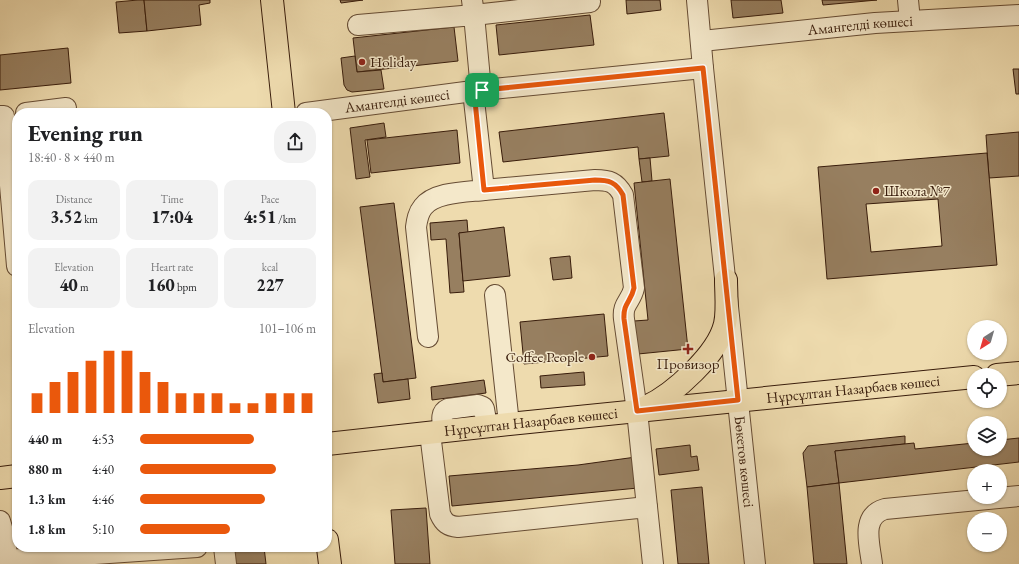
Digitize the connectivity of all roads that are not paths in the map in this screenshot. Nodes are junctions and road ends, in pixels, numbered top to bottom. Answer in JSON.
{"nodes":[{"id":1,"x":272,"y":0,"type":"edge"},
{"id":2,"x":697,"y":0,"type":"edge"},
{"id":3,"x":908,"y":0,"type":"edge"},
{"id":4,"x":590,"y":2,"type":"dead end"},
{"id":5,"x":473,"y":7,"type":"edge"},
{"id":6,"x":1019,"y":15,"type":"edge"},
{"id":7,"x":910,"y":21,"type":"junction"},
{"id":8,"x":358,"y":25,"type":"dead end"},
{"id":9,"x":702,"y":41,"type":"junction"},
{"id":10,"x":703,"y":68,"type":"junction"},
{"id":11,"x":478,"y":91,"type":"junction"},
{"id":12,"x":283,"y":108,"type":"edge"},
{"id":13,"x":332,"y":110,"type":"edge"},
{"id":14,"x":7,"y":115,"type":"edge"},
{"id":15,"x":8,"y":145,"type":"edge"},
{"id":16,"x":12,"y":188,"type":"edge"},
{"id":17,"x":484,"y":190,"type":"junction"},
{"id":18,"x":726,"y":280,"type":"junction"},
{"id":19,"x":495,"y":295,"type":"dead end"},
{"id":20,"x":428,"y":337,"type":"dead end"},
{"id":21,"x":1019,"y":373,"type":"edge"},
{"id":22,"x":1007,"y":374,"type":"edge"},
{"id":23,"x":967,"y":378,"type":"edge"},
{"id":24,"x":738,"y":400,"type":"junction"},
{"id":25,"x":637,"y":411,"type":"junction"},
{"id":26,"x":509,"y":424,"type":"junction"},
{"id":27,"x":437,"y":432,"type":"junction"},
{"id":28,"x":332,"y":443,"type":"edge"},
{"id":29,"x":12,"y":477,"type":"edge"},
{"id":30,"x":0,"y":478,"type":"edge"},
{"id":31,"x":1019,"y":496,"type":"edge"},
{"id":32,"x":647,"y":507,"type":"junction"},
{"id":33,"x":0,"y":521,"type":"edge"},
{"id":34,"x":134,"y":552,"type":"edge"},
{"id":35,"x":225,"y":552,"type":"edge"},
{"id":36,"x":328,"y":552,"type":"edge"},
{"id":37,"x":8,"y":562,"type":"edge"},
{"id":38,"x":226,"y":564,"type":"edge"},
{"id":39,"x":330,"y":564,"type":"edge"},
{"id":40,"x":653,"y":564,"type":"edge"},
{"id":41,"x":755,"y":564,"type":"edge"},
{"id":42,"x":872,"y":564,"type":"edge"}],
"edges":[{"from":1,"to":12,"type":"main road"},
{"from":2,"to":9,"type":"street","name":"Бөкетов көшесі"},
{"from":3,"to":7,"type":"street"},
{"from":4,"to":5,"type":"street"},
{"from":5,"to":8,"type":"street"},
{"from":5,"to":11,"type":"street"},
{"from":6,"to":7,"type":"street","name":"Амангелді көшесі"},
{"from":7,"to":9,"type":"street","name":"Амангелді көшесі"},
{"from":9,"to":10,"type":"street","name":"Бөкетов көшесі"},
{"from":10,"to":11,"type":"street","name":"Амангелді көшесі"},
{"from":10,"to":18,"type":"street","name":"Бөкетов көшесі"},
{"from":11,"to":13,"type":"street","name":"Амангелді көшесі"},
{"from":11,"to":17,"type":"street"},
{"from":14,"to":15,"type":"street"},
{"from":15,"to":16,"type":"street"},
{"from":17,"to":20,"type":"street"},
{"from":17,"to":25,"type":"street"},
{"from":18,"to":24,"type":"street","name":"Бөкетов көшесі"},
{"from":18,"to":25,"type":"main road"},
{"from":19,"to":26,"type":"street"},
{"from":21,"to":22,"type":"main road"},
{"from":23,"to":24,"type":"main road","name":"Нұрсұлтан Назарбаев көшесі"},
{"from":24,"to":25,"type":"main road","name":"Нұрсұлтан Назарбаев көшесі"},
{"from":24,"to":41,"type":"street","name":"Бөкетов көшесі"},
{"from":25,"to":26,"type":"main road","name":"Нұрсұлтан Назарбаев көшесі"},
{"from":25,"to":32,"type":"street"},
{"from":26,"to":27,"type":"main road","name":"Нұрсұлтан Назарбаев көшесі"},
{"from":27,"to":28,"type":"main road","name":"Нұрсұлтан Назарбаев көшесі"},
{"from":27,"to":32,"type":"street"},
{"from":29,"to":30,"type":"main road"},
{"from":31,"to":42,"type":"street"},
{"from":32,"to":40,"type":"street"},
{"from":33,"to":37,"type":"street"},
{"from":34,"to":37,"type":"street"},
{"from":35,"to":38,"type":"street"},
{"from":36,"to":39,"type":"main road"}]}
